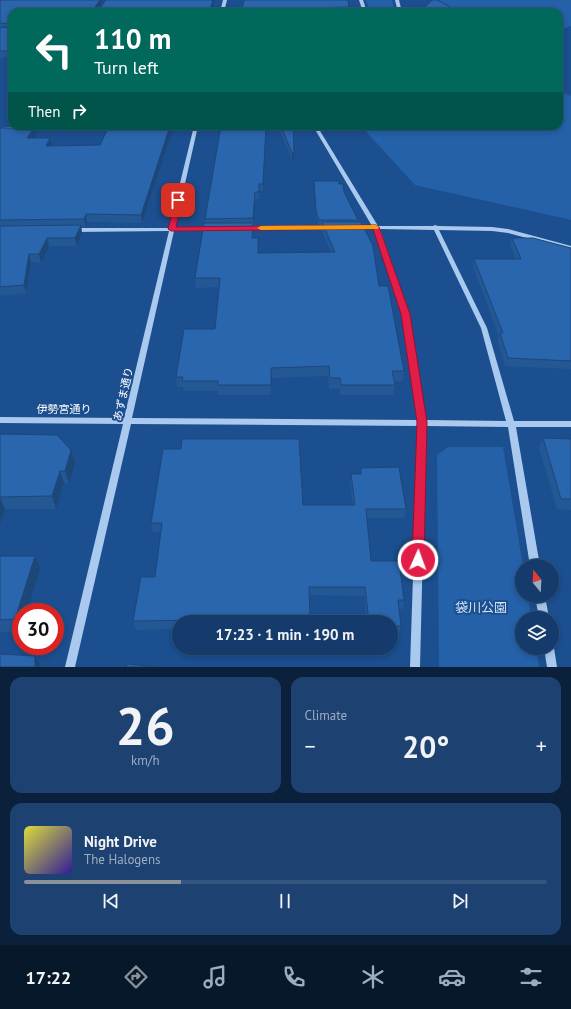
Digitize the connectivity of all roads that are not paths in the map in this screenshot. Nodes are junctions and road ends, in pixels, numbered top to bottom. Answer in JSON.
{"nodes":[{"id":1,"x":195,"y":130,"type":"edge"},
{"id":2,"x":317,"y":130,"type":"edge"},
{"id":3,"x":336,"y":227,"type":"edge"},
{"id":4,"x":344,"y":227,"type":"edge"},
{"id":5,"x":376,"y":227,"type":"junction"},
{"id":6,"x":435,"y":227,"type":"junction"},
{"id":7,"x":234,"y":228,"type":"edge"},
{"id":8,"x":171,"y":229,"type":"junction"},
{"id":9,"x":218,"y":229,"type":"edge"},
{"id":10,"x":62,"y":230,"type":"edge"},
{"id":11,"x":571,"y":248,"type":"edge"},
{"id":12,"x":0,"y":420,"type":"edge"},
{"id":13,"x":128,"y":420,"type":"junction"},
{"id":14,"x":422,"y":422,"type":"junction"},
{"id":15,"x":511,"y":423,"type":"junction"},
{"id":16,"x":571,"y":424,"type":"edge"},
{"id":17,"x":534,"y":559,"type":"edge"},
{"id":18,"x":550,"y":655,"type":"edge"},
{"id":19,"x":70,"y":667,"type":"edge"},
{"id":20,"x":415,"y":667,"type":"edge"},
{"id":21,"x":552,"y":667,"type":"edge"}],
"edges":[{"from":1,"to":8,"type":"street","name":"あずま通り"},
{"from":2,"to":5,"type":"street"},
{"from":3,"to":7,"type":"street"},
{"from":4,"to":5,"type":"street"},
{"from":5,"to":6,"type":"street"},
{"from":5,"to":14,"type":"street"},
{"from":6,"to":11,"type":"street"},
{"from":6,"to":15,"type":"street"},
{"from":8,"to":9,"type":"street"},
{"from":8,"to":10,"type":"street"},
{"from":8,"to":13,"type":"street","name":"あずま通り"},
{"from":12,"to":13,"type":"street","name":"伊勢宮通り"},
{"from":13,"to":14,"type":"street","name":"伊勢宮通り"},
{"from":13,"to":19,"type":"street","name":"あずま通り"},
{"from":14,"to":15,"type":"street","name":"伊勢宮通り"},
{"from":14,"to":20,"type":"street"},
{"from":15,"to":16,"type":"street","name":"伊勢宮通り"},
{"from":15,"to":17,"type":"street"},
{"from":18,"to":21,"type":"street"}]}
